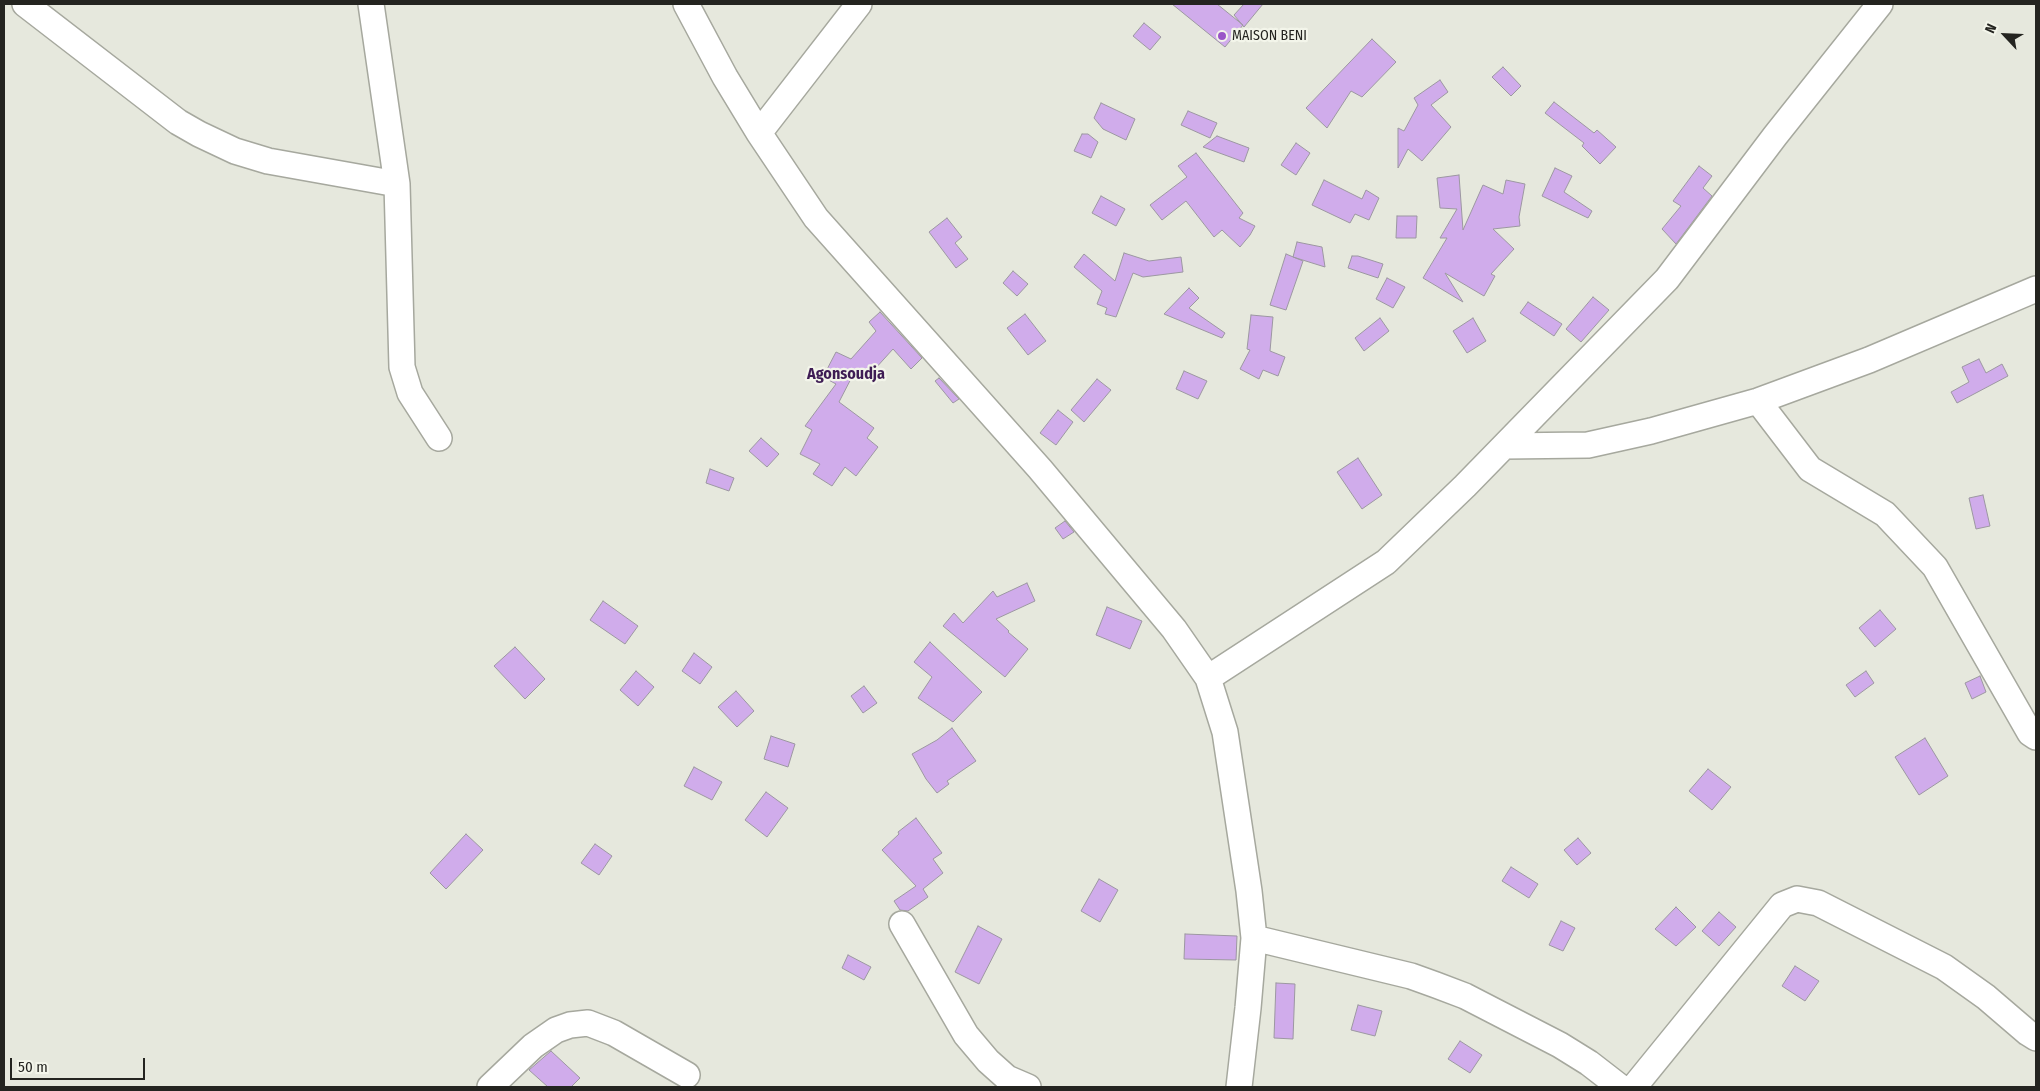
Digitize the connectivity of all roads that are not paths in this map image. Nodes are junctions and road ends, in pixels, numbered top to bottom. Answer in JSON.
{"nodes":[{"id":1,"x":24,"y":4,"type":"edge"},
{"id":2,"x":371,"y":4,"type":"edge"},
{"id":3,"x":686,"y":4,"type":"edge"},
{"id":4,"x":859,"y":4,"type":"edge"},
{"id":5,"x":1880,"y":4,"type":"edge"},
{"id":6,"x":759,"y":133,"type":"junction"},
{"id":7,"x":397,"y":184,"type":"junction"},
{"id":8,"x":2036,"y":289,"type":"edge"},
{"id":9,"x":1758,"y":401,"type":"junction"},
{"id":10,"x":439,"y":438,"type":"dead end"},
{"id":11,"x":1504,"y":446,"type":"junction"},
{"id":12,"x":1208,"y":678,"type":"junction"},
{"id":13,"x":2036,"y":737,"type":"edge"},
{"id":14,"x":902,"y":924,"type":"dead end"},
{"id":15,"x":1254,"y":938,"type":"junction"},
{"id":16,"x":2036,"y":1038,"type":"edge"},
{"id":17,"x":687,"y":1074,"type":"dead end"},
{"id":18,"x":490,"y":1087,"type":"edge"},
{"id":19,"x":1028,"y":1087,"type":"edge"},
{"id":20,"x":1239,"y":1087,"type":"edge"},
{"id":21,"x":1620,"y":1087,"type":"edge"},
{"id":22,"x":1634,"y":1087,"type":"edge"}],
"edges":[{"from":1,"to":7,"type":"street"},
{"from":2,"to":7,"type":"street"},
{"from":3,"to":6,"type":"street"},
{"from":4,"to":6,"type":"street"},
{"from":5,"to":11,"type":"street"},
{"from":6,"to":12,"type":"street"},
{"from":7,"to":10,"type":"street"},
{"from":8,"to":9,"type":"street"},
{"from":9,"to":11,"type":"street"},
{"from":9,"to":13,"type":"street"},
{"from":11,"to":12,"type":"street"},
{"from":12,"to":15,"type":"street"},
{"from":14,"to":19,"type":"street"},
{"from":15,"to":20,"type":"street"},
{"from":15,"to":21,"type":"street"},
{"from":16,"to":22,"type":"street"},
{"from":17,"to":18,"type":"street"}]}
